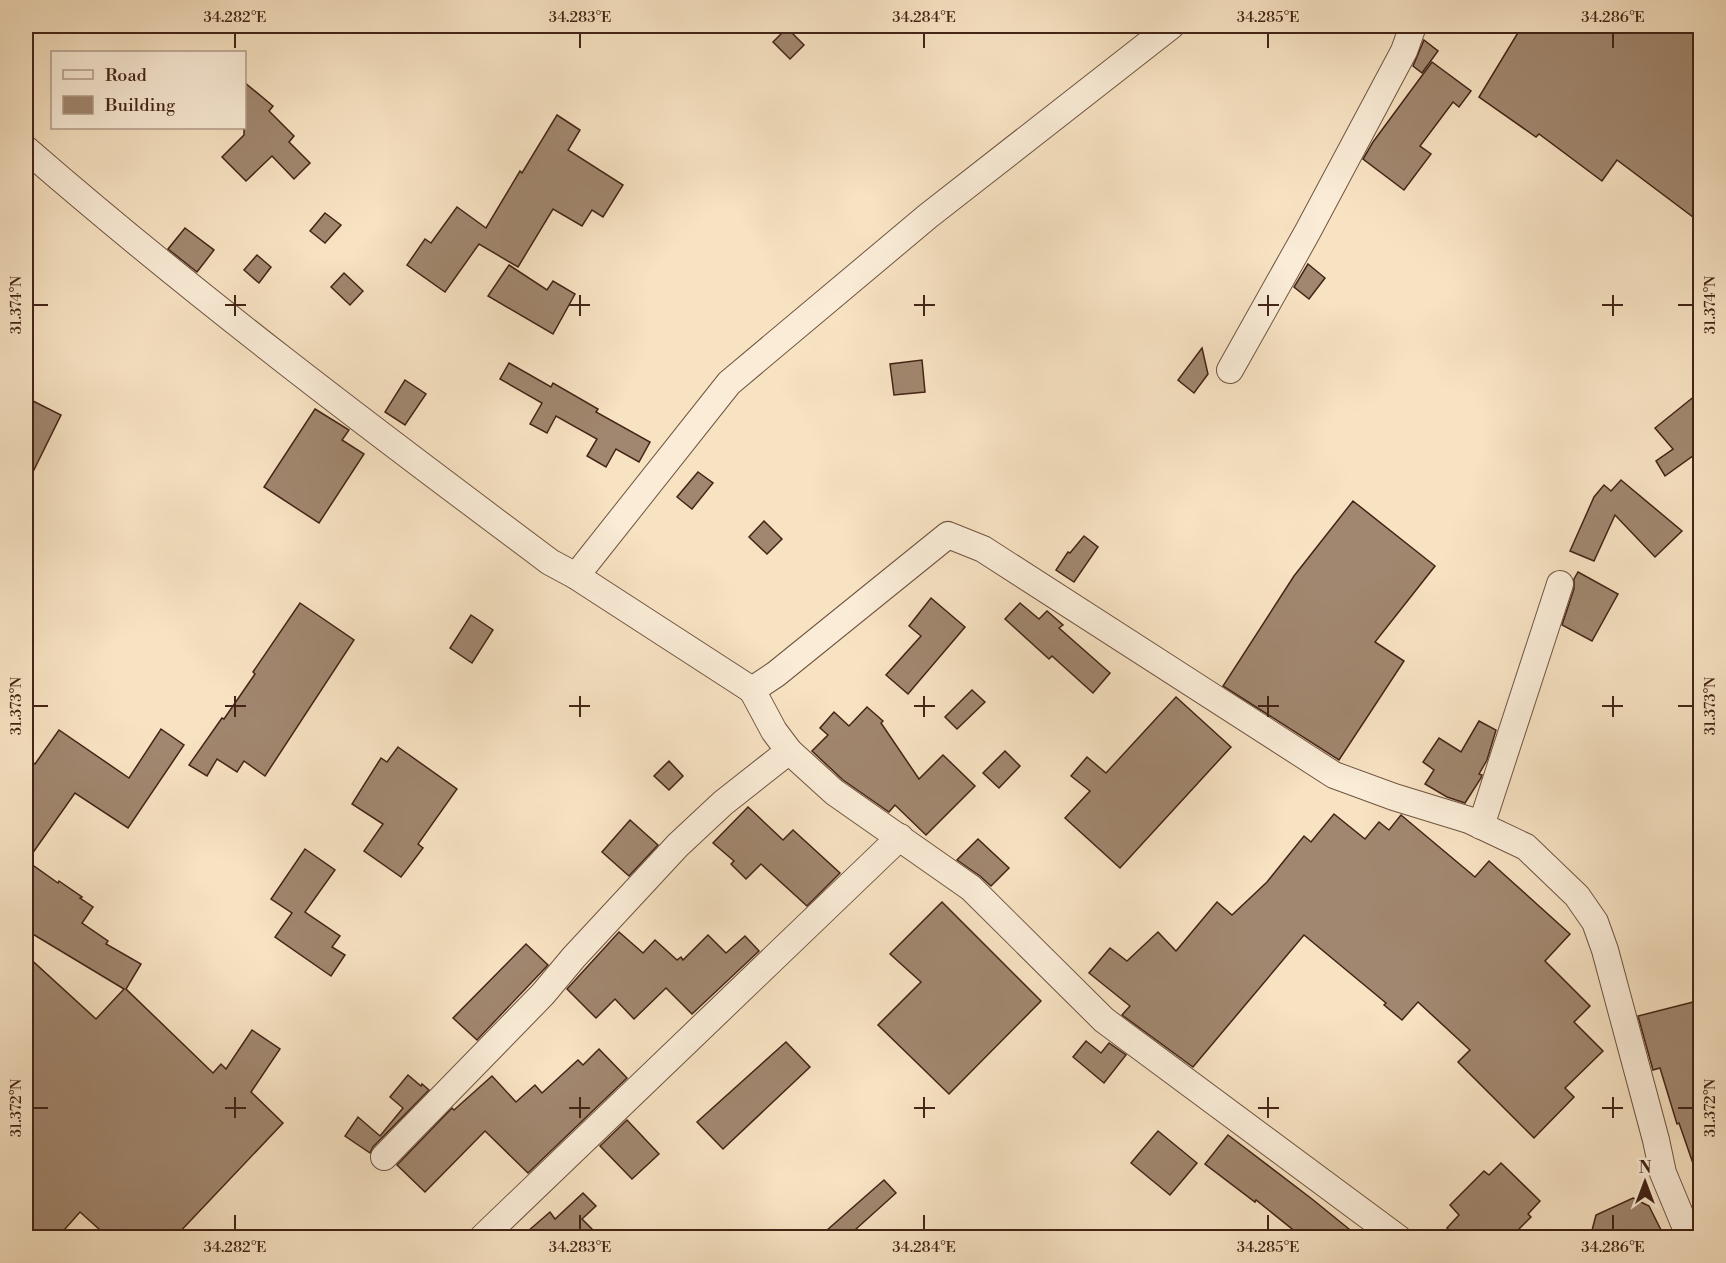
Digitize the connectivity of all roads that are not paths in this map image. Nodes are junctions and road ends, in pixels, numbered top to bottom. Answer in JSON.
{"nodes":[{"id":1,"x":1171,"y":26,"type":"edge"},
{"id":2,"x":1413,"y":26,"type":"edge"},
{"id":3,"x":26,"y":149,"type":"edge"},
{"id":4,"x":1230,"y":370,"type":"dead end"},
{"id":5,"x":576,"y":576,"type":"junction"},
{"id":6,"x":1560,"y":584,"type":"dead end"},
{"id":7,"x":752,"y":690,"type":"junction"},
{"id":8,"x":789,"y":751,"type":"junction"},
{"id":9,"x":1481,"y":826,"type":"junction"},
{"id":10,"x":900,"y":837,"type":"junction"},
{"id":11,"x":384,"y":1157,"type":"dead end"},
{"id":12,"x":482,"y":1238,"type":"edge"},
{"id":13,"x":1398,"y":1238,"type":"edge"},
{"id":14,"x":1690,"y":1238,"type":"edge"}],
"edges":[{"from":1,"to":5,"type":"street"},
{"from":2,"to":4,"type":"street"},
{"from":3,"to":5,"type":"street"},
{"from":5,"to":7,"type":"street"},
{"from":6,"to":9,"type":"street"},
{"from":7,"to":8,"type":"street"},
{"from":7,"to":9,"type":"street"},
{"from":8,"to":10,"type":"street"},
{"from":8,"to":11,"type":"street"},
{"from":9,"to":14,"type":"street"},
{"from":10,"to":12,"type":"street"},
{"from":10,"to":13,"type":"street"}]}
